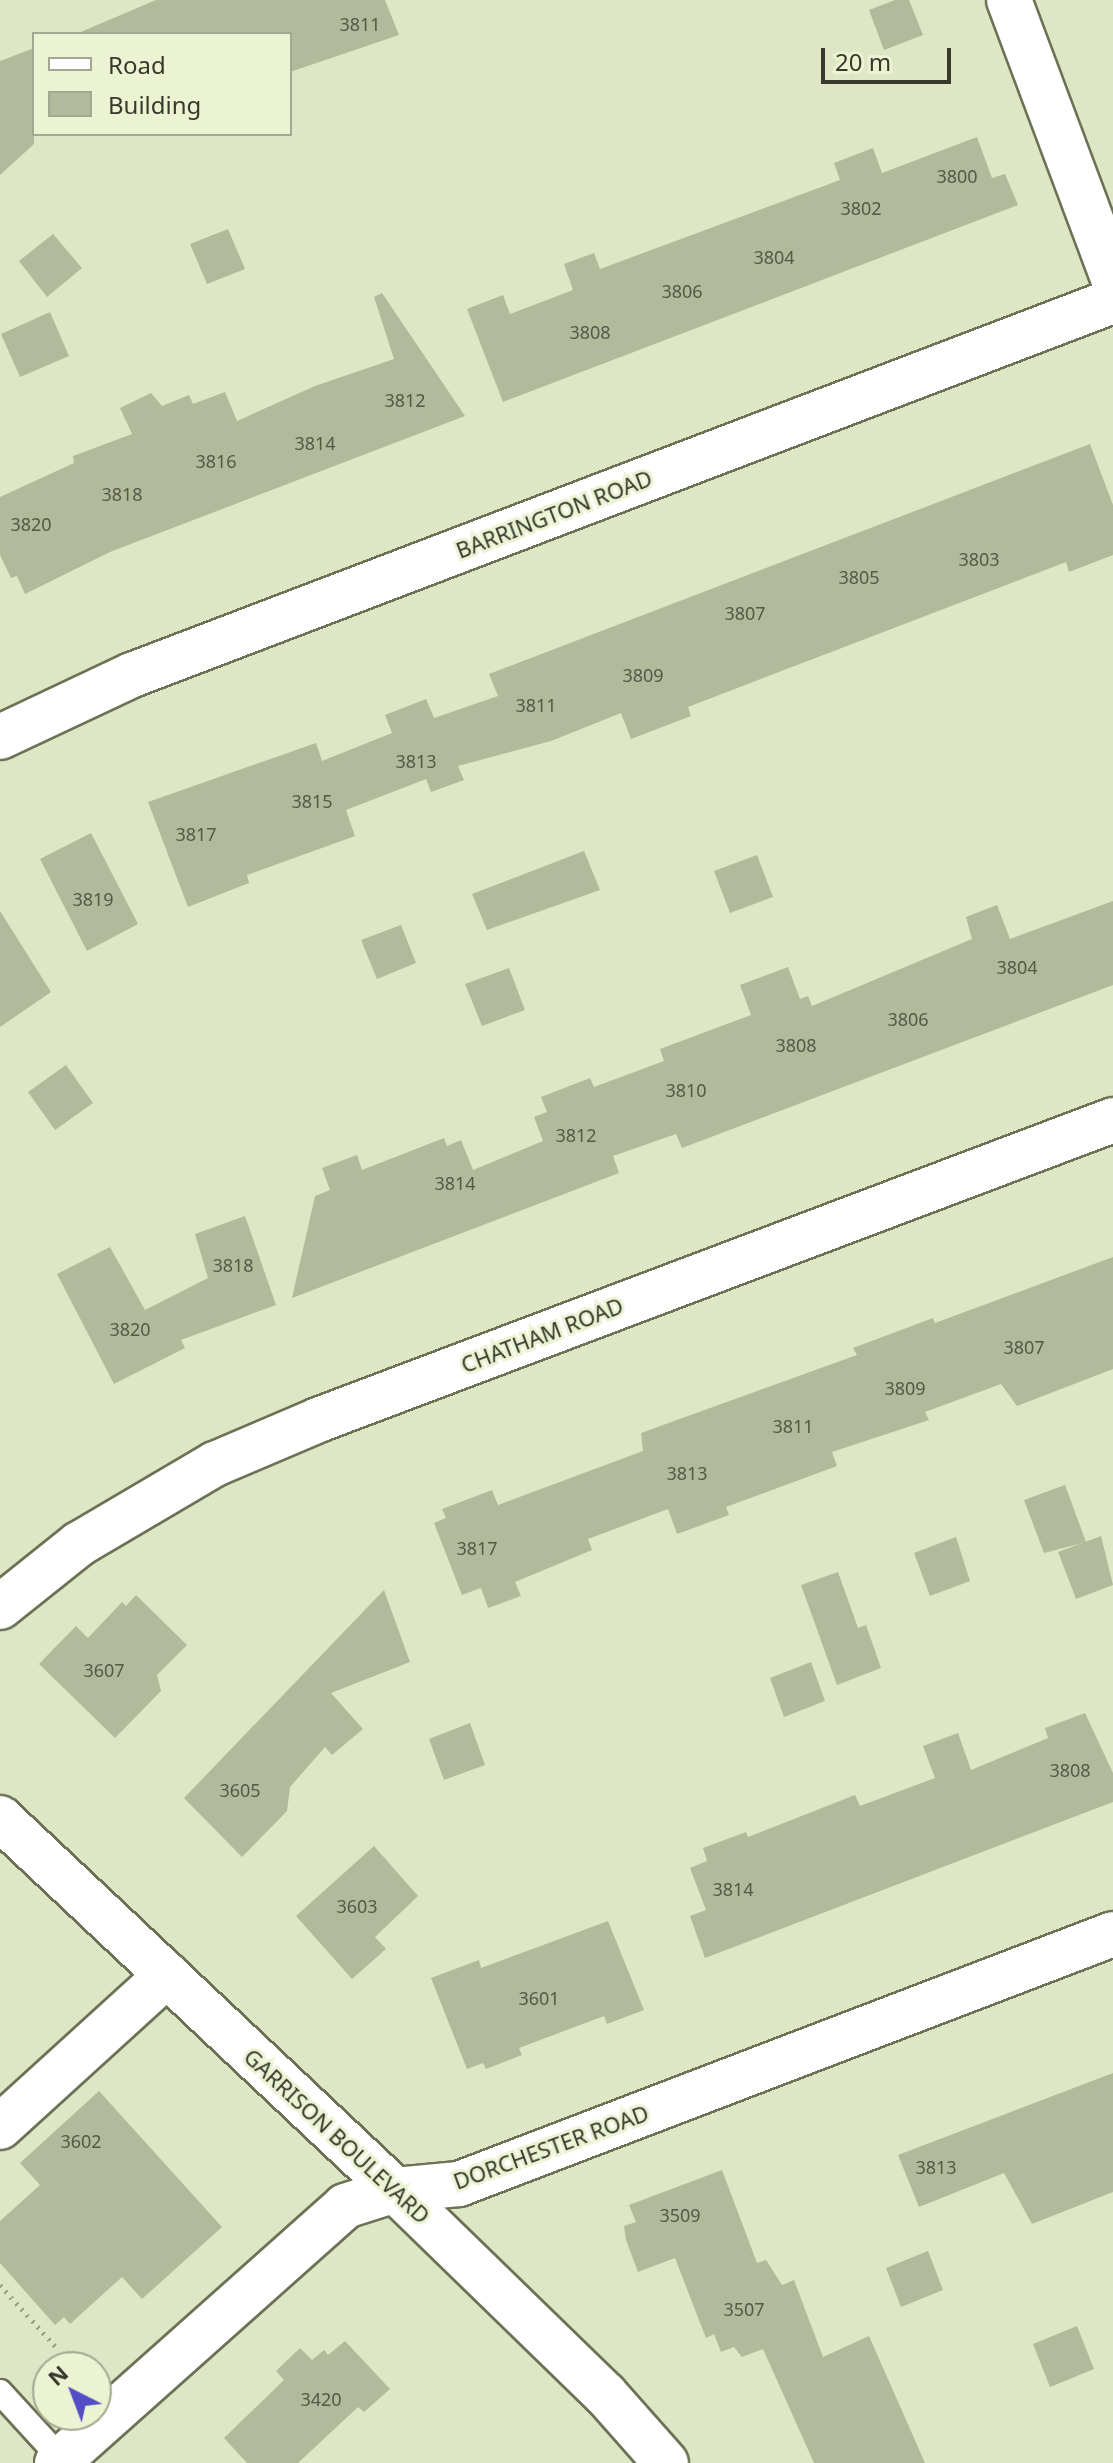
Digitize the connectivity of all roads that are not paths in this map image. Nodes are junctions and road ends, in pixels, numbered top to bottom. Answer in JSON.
{"nodes":[{"id":1,"x":1009,"y":0,"type":"edge"},
{"id":2,"x":1113,"y":278,"type":"edge"},
{"id":3,"x":1113,"y":301,"type":"edge"},
{"id":4,"x":0,"y":737,"type":"edge"},
{"id":5,"x":1113,"y":1120,"type":"edge"},
{"id":6,"x":0,"y":1607,"type":"edge"},
{"id":7,"x":0,"y":1818,"type":"edge"},
{"id":8,"x":1113,"y":1934,"type":"edge"},
{"id":9,"x":167,"y":1975,"type":"junction"},
{"id":10,"x":0,"y":2127,"type":"edge"},
{"id":11,"x":395,"y":2190,"type":"junction"},
{"id":12,"x":0,"y":2392,"type":"edge"},
{"id":13,"x":61,"y":2462,"type":"edge"},
{"id":14,"x":666,"y":2463,"type":"edge"}],
"edges":[{"from":1,"to":2,"type":"street"},
{"from":3,"to":4,"type":"street","name":"BARRINGTON ROAD"},
{"from":5,"to":6,"type":"street","name":"CHATHAM ROAD"},
{"from":7,"to":9,"type":"street","name":"GARRISON BOULEVARD"},
{"from":8,"to":11,"type":"street","name":"DORCHESTER ROAD"},
{"from":9,"to":10,"type":"street"},
{"from":9,"to":11,"type":"street","name":"GARRISON BOULEVARD"},
{"from":11,"to":13,"type":"street","name":"DORCHESTER ROAD"},
{"from":11,"to":14,"type":"street","name":"GARRISON BOULEVARD"},
{"from":12,"to":13,"type":"lane"}]}
